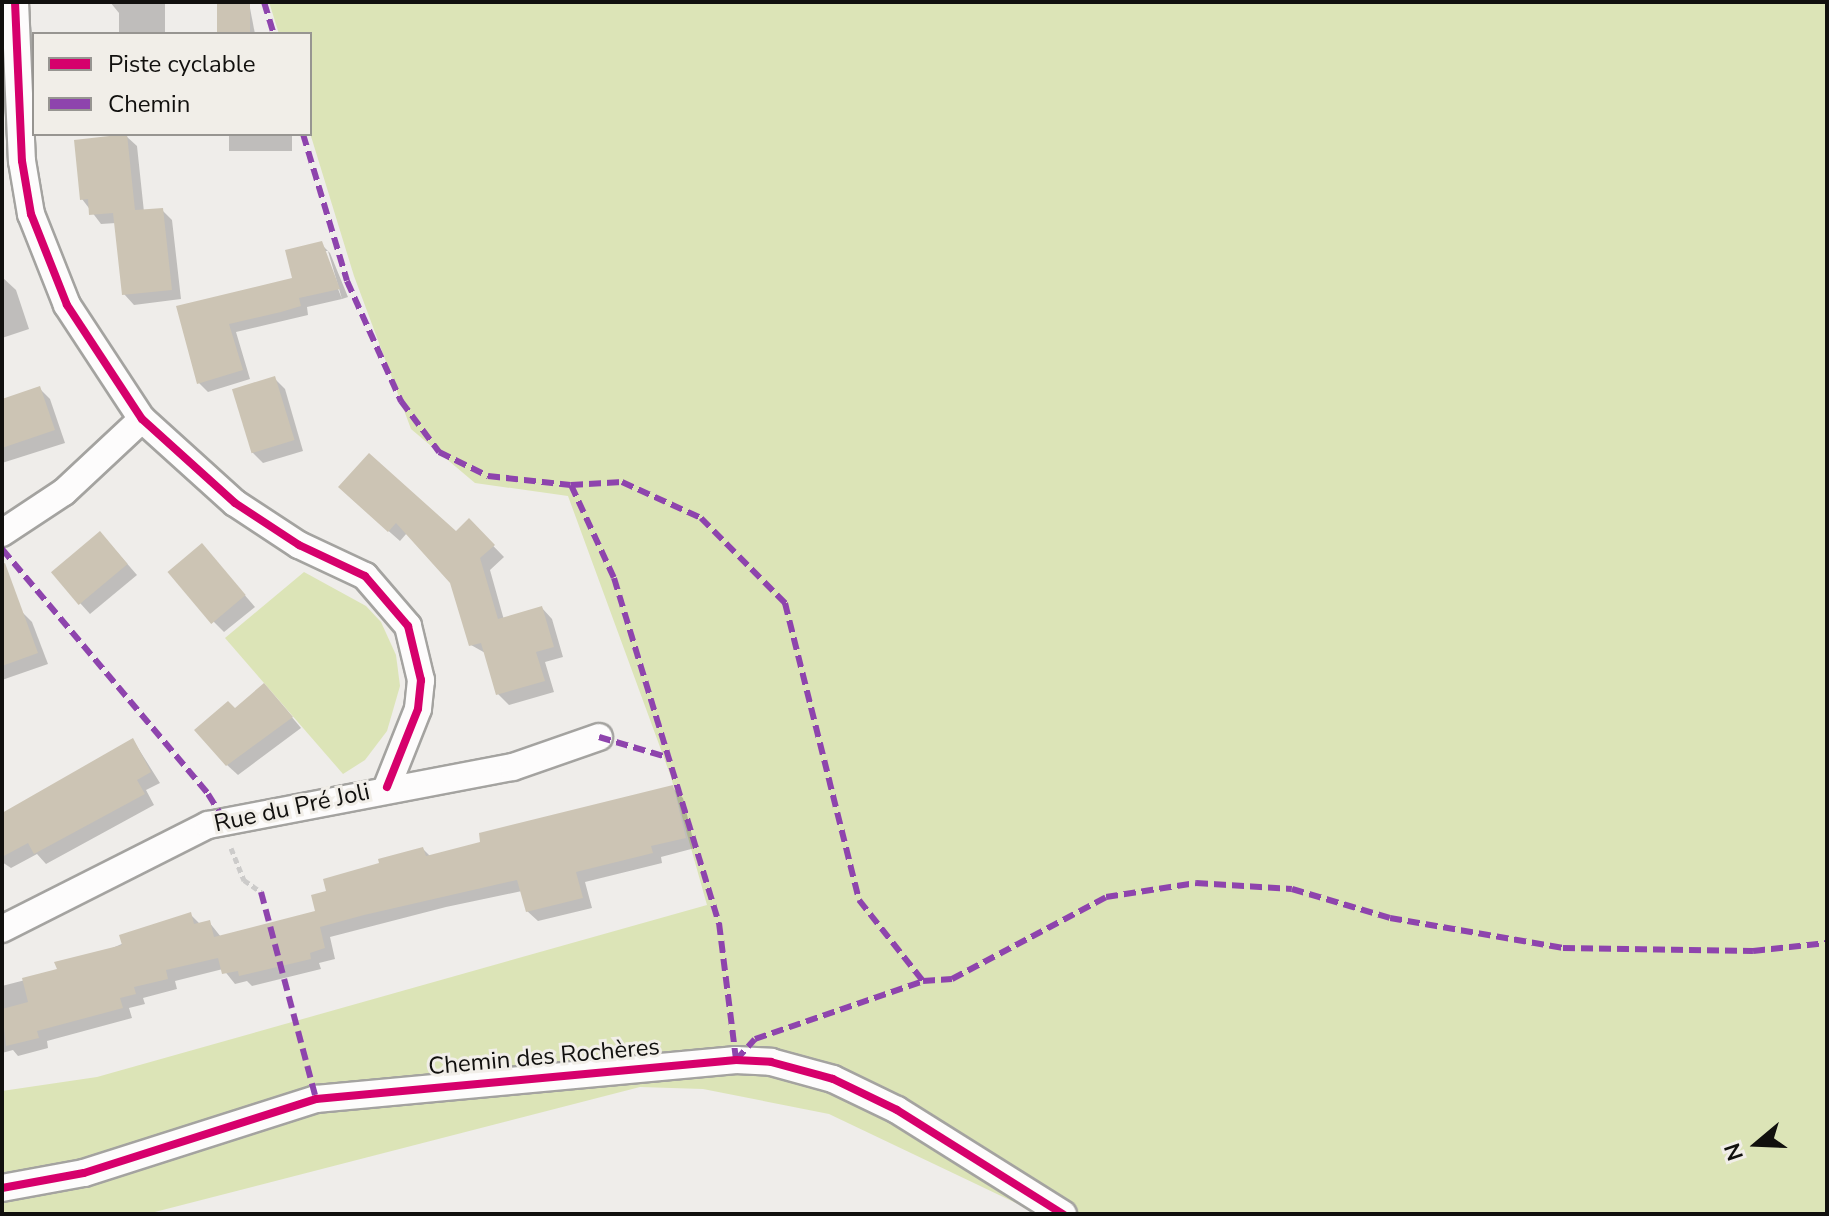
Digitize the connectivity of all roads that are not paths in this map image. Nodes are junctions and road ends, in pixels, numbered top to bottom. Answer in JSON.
{"nodes":[{"id":1,"x":11,"y":17,"type":"edge"},
{"id":2,"x":142,"y":419,"type":"junction"},
{"id":3,"x":2,"y":533,"type":"edge"},
{"id":4,"x":599,"y":737,"type":"dead end"},
{"id":5,"x":387,"y":787,"type":"junction"},
{"id":6,"x":2,"y":929,"type":"edge"},
{"id":7,"x":2,"y":1188,"type":"edge"},
{"id":8,"x":1063,"y":1214,"type":"edge"}],
"edges":[{"from":1,"to":2,"type":"street"},
{"from":2,"to":3,"type":"street"},
{"from":2,"to":5,"type":"street"},
{"from":4,"to":5,"type":"street","name":"Rue du Pré Joli"},
{"from":5,"to":6,"type":"street","name":"Rue du Pré Joli"},
{"from":7,"to":8,"type":"street","name":"Chemin des Rochères"}]}
